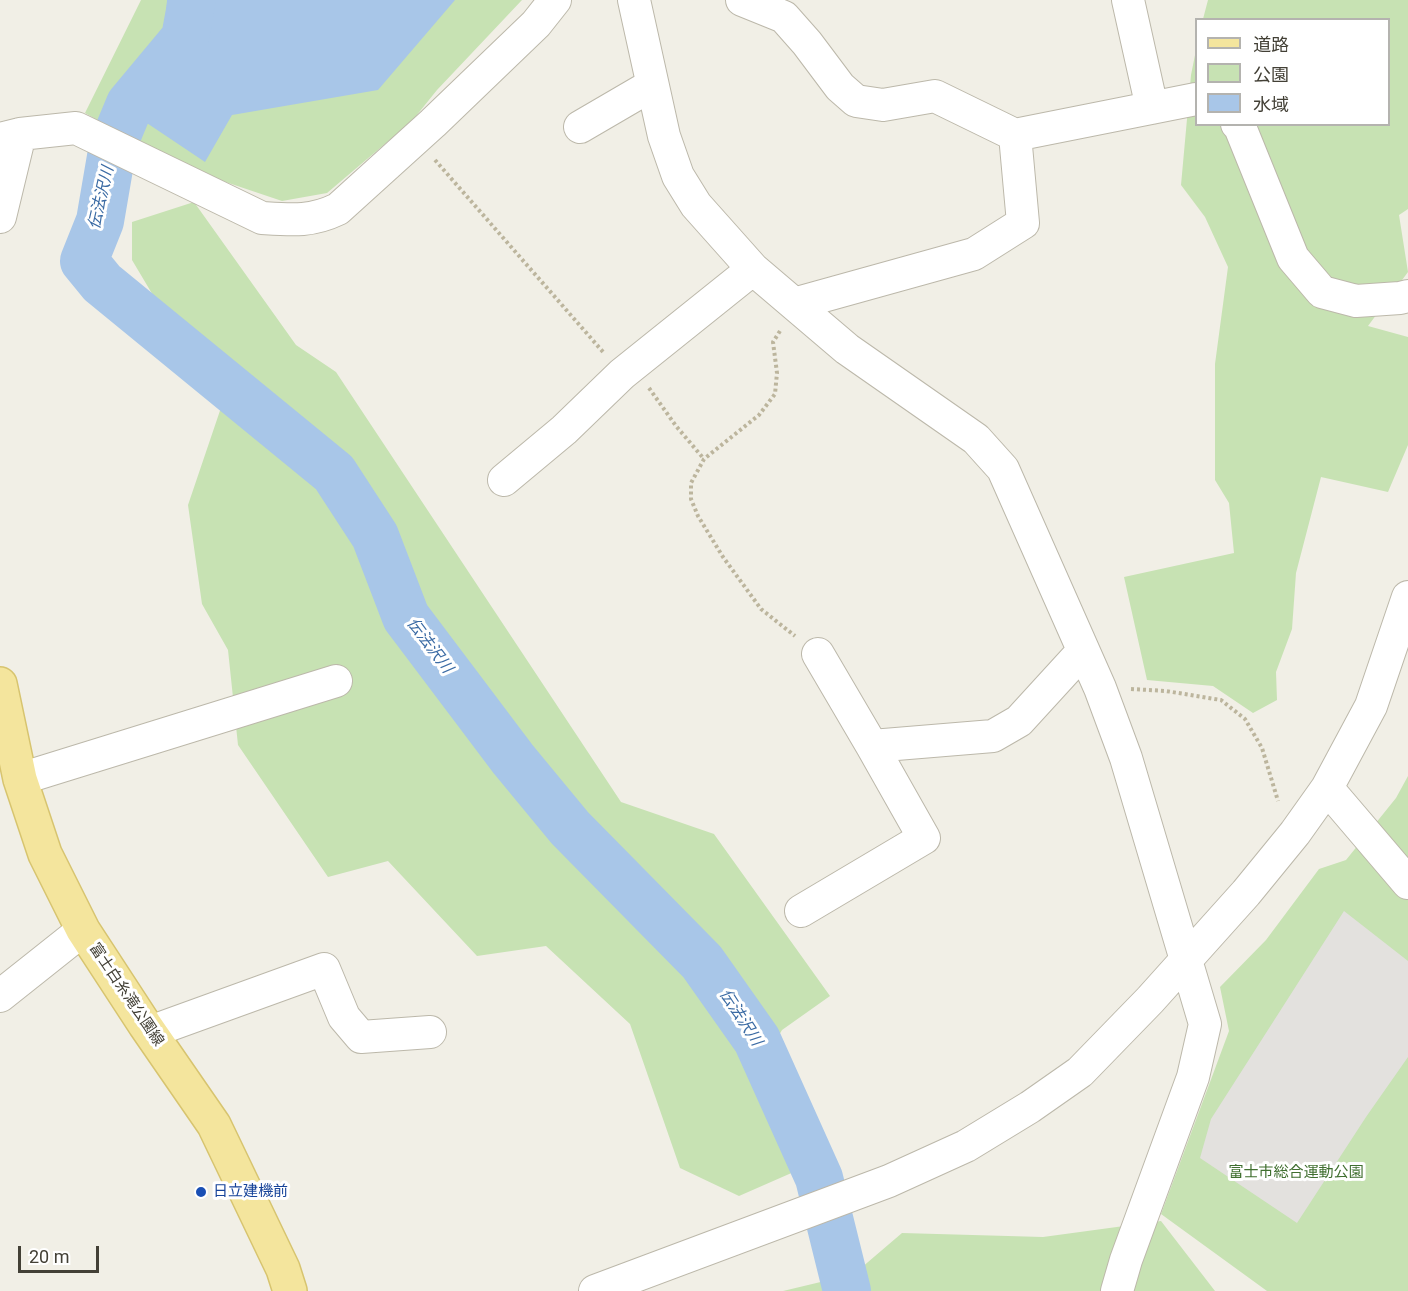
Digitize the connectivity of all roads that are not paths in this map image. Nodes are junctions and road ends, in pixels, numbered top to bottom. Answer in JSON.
{"nodes":[{"id":1,"x":555,"y":0,"type":"edge"},
{"id":2,"x":634,"y":0,"type":"edge"},
{"id":3,"x":742,"y":0,"type":"edge"},
{"id":4,"x":1128,"y":0,"type":"edge"},
{"id":5,"x":652,"y":85,"type":"junction"},
{"id":6,"x":1195,"y":99,"type":"edge"},
{"id":7,"x":1152,"y":108,"type":"junction"},
{"id":8,"x":1239,"y":126,"type":"edge"},
{"id":9,"x":580,"y":127,"type":"dead end"},
{"id":10,"x":1015,"y":135,"type":"junction"},
{"id":11,"x":10,"y":137,"type":"edge"},
{"id":12,"x":0,"y":218,"type":"edge"},
{"id":13,"x":753,"y":268,"type":"junction"},
{"id":14,"x":1408,"y":296,"type":"edge"},
{"id":15,"x":794,"y":304,"type":"junction"},
{"id":16,"x":504,"y":480,"type":"dead end"},
{"id":17,"x":1408,"y":597,"type":"edge"},
{"id":18,"x":1083,"y":651,"type":"junction"},
{"id":19,"x":818,"y":654,"type":"road end"},
{"id":20,"x":336,"y":681,"type":"dead end"},
{"id":21,"x":0,"y":684,"type":"edge"},
{"id":22,"x":872,"y":746,"type":"junction"},
{"id":23,"x":20,"y":778,"type":"junction"},
{"id":24,"x":1327,"y":788,"type":"junction"},
{"id":25,"x":1408,"y":883,"type":"edge"},
{"id":26,"x":801,"y":911,"type":"dead end"},
{"id":27,"x":83,"y":930,"type":"junction"},
{"id":28,"x":1185,"y":959,"type":"junction"},
{"id":29,"x":0,"y":996,"type":"edge"},
{"id":30,"x":150,"y":1032,"type":"junction"},
{"id":31,"x":430,"y":1032,"type":"dead end"},
{"id":32,"x":290,"y":1291,"type":"edge"},
{"id":33,"x":595,"y":1291,"type":"edge"},
{"id":34,"x":1117,"y":1291,"type":"edge"}],
"edges":[{"from":1,"to":11,"type":"street"},
{"from":2,"to":5,"type":"street"},
{"from":3,"to":10,"type":"street"},
{"from":4,"to":7,"type":"street"},
{"from":5,"to":9,"type":"street"},
{"from":5,"to":13,"type":"street"},
{"from":6,"to":7,"type":"street"},
{"from":7,"to":10,"type":"street"},
{"from":8,"to":14,"type":"street"},
{"from":10,"to":15,"type":"street"},
{"from":11,"to":12,"type":"street"},
{"from":13,"to":15,"type":"street"},
{"from":13,"to":16,"type":"street"},
{"from":15,"to":18,"type":"street"},
{"from":17,"to":24,"type":"street"},
{"from":18,"to":22,"type":"street"},
{"from":18,"to":28,"type":"street"},
{"from":19,"to":22,"type":"street"},
{"from":20,"to":23,"type":"street"},
{"from":21,"to":23,"type":"main road","name":"富士白糸滝公園線"},
{"from":22,"to":26,"type":"street"},
{"from":23,"to":27,"type":"main road","name":"富士白糸滝公園線"},
{"from":24,"to":25,"type":"street"},
{"from":24,"to":28,"type":"street"},
{"from":27,"to":29,"type":"street"},
{"from":27,"to":30,"type":"main road","name":"富士白糸滝公園線"},
{"from":28,"to":33,"type":"street"},
{"from":28,"to":34,"type":"street"},
{"from":30,"to":31,"type":"street"},
{"from":30,"to":32,"type":"main road","name":"富士白糸滝公園線"}]}
